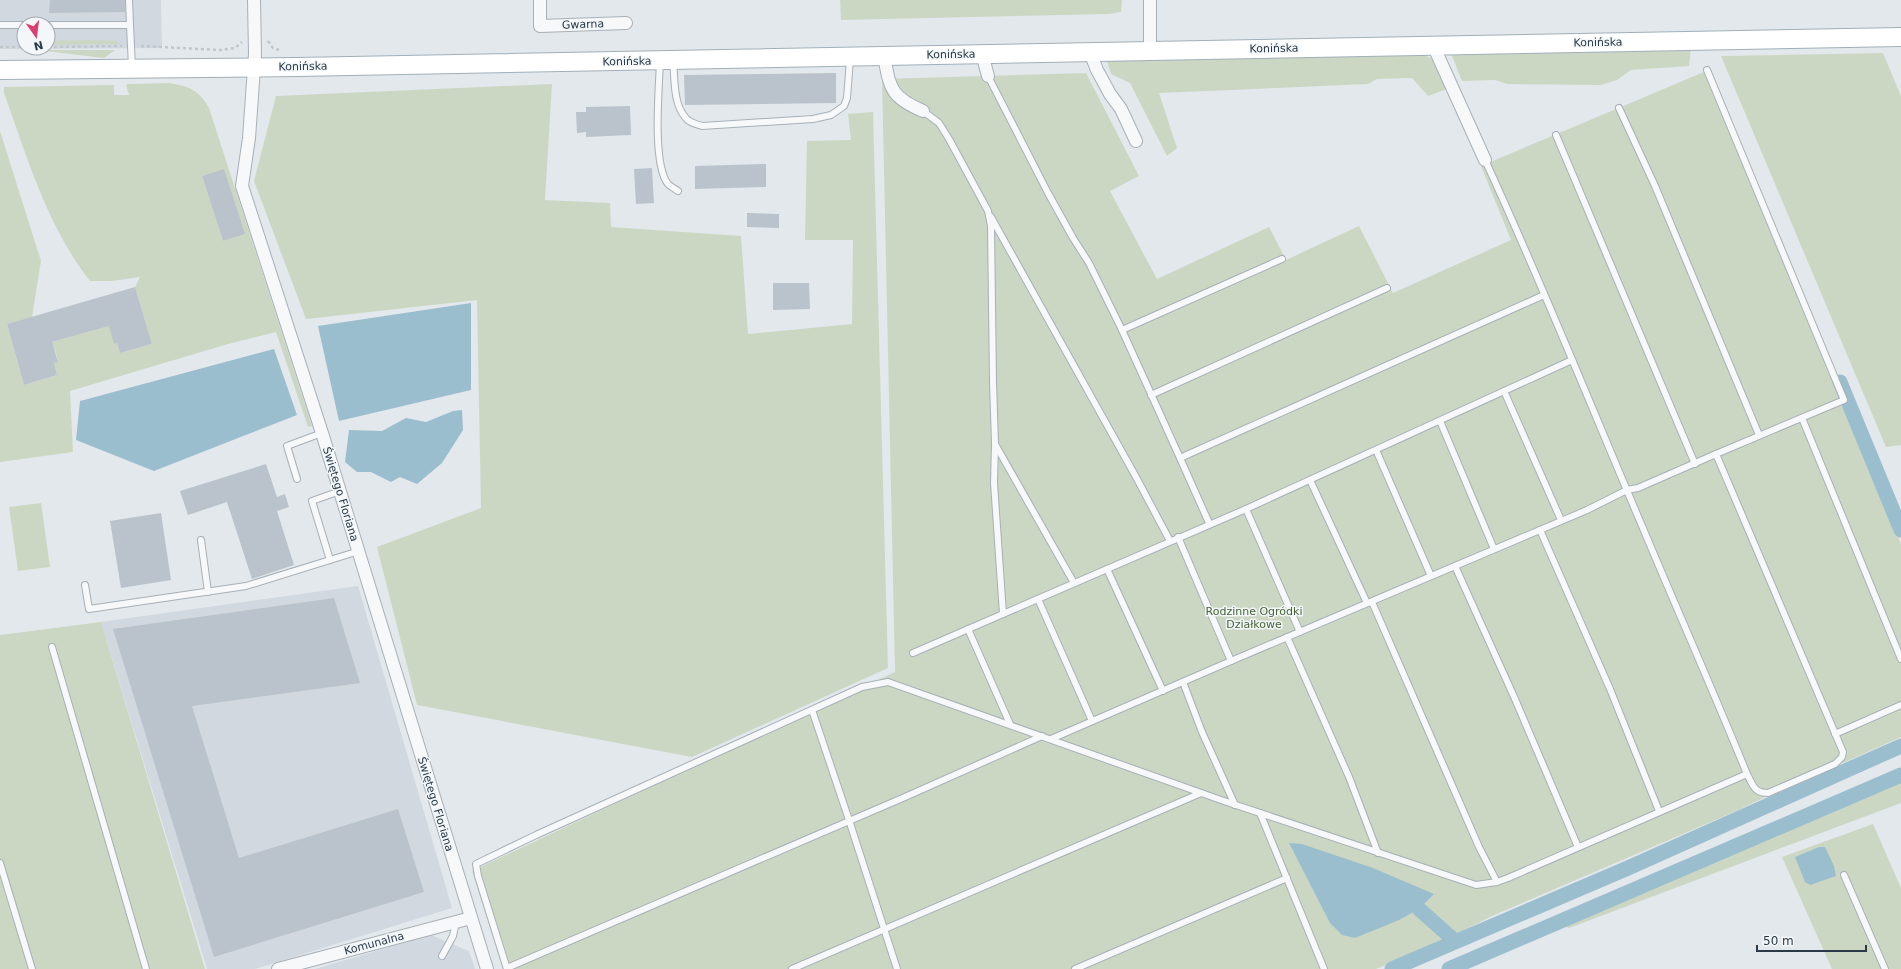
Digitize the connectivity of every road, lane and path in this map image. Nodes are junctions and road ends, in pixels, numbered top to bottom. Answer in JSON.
{"nodes":[{"id":1,"x":129,"y":0,"type":"edge"},
{"id":2,"x":254,"y":0,"type":"edge"},
{"id":3,"x":540,"y":0,"type":"edge"},
{"id":4,"x":1150,"y":0,"type":"edge"},
{"id":5,"x":626,"y":23,"type":"dead end"},
{"id":6,"x":16,"y":25,"type":"edge"},
{"id":7,"x":56,"y":25,"type":"edge"},
{"id":8,"x":130,"y":25,"type":"junction"},
{"id":9,"x":0,"y":26,"type":"edge"},
{"id":10,"x":1901,"y":37,"type":"edge"},
{"id":11,"x":1433,"y":46,"type":"junction"},
{"id":12,"x":0,"y":47,"type":"edge"},
{"id":13,"x":16,"y":47,"type":"edge"},
{"id":14,"x":1150,"y":51,"type":"junction"},
{"id":15,"x":1090,"y":52,"type":"junction"},
{"id":16,"x":982,"y":54,"type":"junction"},
{"id":17,"x":850,"y":56,"type":"junction"},
{"id":18,"x":884,"y":56,"type":"junction"},
{"id":19,"x":666,"y":60,"type":"junction"},
{"id":20,"x":253,"y":67,"type":"junction"},
{"id":21,"x":132,"y":68,"type":"junction"},
{"id":22,"x":0,"y":70,"type":"edge"},
{"id":23,"x":1707,"y":70,"type":"dead end"},
{"id":24,"x":988,"y":76,"type":"joint"},
{"id":25,"x":1620,"y":108,"type":"dead end"},
{"id":26,"x":923,"y":111,"type":"joint"},
{"id":27,"x":1556,"y":135,"type":"dead end"},
{"id":28,"x":1136,"y":140,"type":"dead end"},
{"id":29,"x":1485,"y":160,"type":"joint"},
{"id":30,"x":678,"y":191,"type":"dead end"},
{"id":31,"x":988,"y":211,"type":"junction"},
{"id":32,"x":1282,"y":259,"type":"dead end"},
{"id":33,"x":1387,"y":288,"type":"dead end"},
{"id":34,"x":1544,"y":295,"type":"junction"},
{"id":35,"x":1122,"y":330,"type":"junction"},
{"id":36,"x":1572,"y":360,"type":"junction"},
{"id":37,"x":1504,"y":391,"type":"junction"},
{"id":38,"x":1151,"y":394,"type":"junction"},
{"id":39,"x":1802,"y":418,"type":"junction"},
{"id":40,"x":1440,"y":421,"type":"junction"},
{"id":41,"x":322,"y":433,"type":"junction"},
{"id":42,"x":1759,"y":435,"type":"junction"},
{"id":43,"x":995,"y":444,"type":"junction"},
{"id":44,"x":1376,"y":450,"type":"junction"},
{"id":45,"x":1716,"y":454,"type":"junction"},
{"id":46,"x":1180,"y":458,"type":"junction"},
{"id":47,"x":1695,"y":464,"type":"junction"},
{"id":48,"x":297,"y":479,"type":"dead end"},
{"id":49,"x":1310,"y":480,"type":"junction"},
{"id":50,"x":1627,"y":490,"type":"junction"},
{"id":51,"x":340,"y":491,"type":"junction"},
{"id":52,"x":1246,"y":509,"type":"junction"},
{"id":53,"x":1561,"y":520,"type":"junction"},
{"id":54,"x":1209,"y":523,"type":"junction"},
{"id":55,"x":1540,"y":530,"type":"junction"},
{"id":56,"x":1178,"y":537,"type":"junction"},
{"id":57,"x":201,"y":540,"type":"dead end"},
{"id":58,"x":1170,"y":541,"type":"junction"},
{"id":59,"x":1494,"y":549,"type":"junction"},
{"id":60,"x":359,"y":551,"type":"junction"},
{"id":61,"x":330,"y":560,"type":"junction"},
{"id":62,"x":1455,"y":566,"type":"junction"},
{"id":63,"x":1107,"y":569,"type":"junction"},
{"id":64,"x":1430,"y":576,"type":"junction"},
{"id":65,"x":1074,"y":583,"type":"junction"},
{"id":66,"x":85,"y":585,"type":"dead end"},
{"id":67,"x":208,"y":592,"type":"junction"},
{"id":68,"x":1038,"y":599,"type":"junction"},
{"id":69,"x":1369,"y":602,"type":"junction"},
{"id":70,"x":1003,"y":614,"type":"junction"},
{"id":71,"x":968,"y":629,"type":"junction"},
{"id":72,"x":1300,"y":632,"type":"junction"},
{"id":73,"x":1287,"y":637,"type":"junction"},
{"id":74,"x":52,"y":647,"type":"dead end"},
{"id":75,"x":913,"y":653,"type":"dead end"},
{"id":76,"x":1901,"y":659,"type":"edge"},
{"id":77,"x":1231,"y":660,"type":"junction"},
{"id":78,"x":1183,"y":682,"type":"junction"},
{"id":79,"x":1163,"y":690,"type":"junction"},
{"id":80,"x":1901,"y":705,"type":"edge"},
{"id":81,"x":812,"y":710,"type":"junction"},
{"id":82,"x":1092,"y":721,"type":"junction"},
{"id":83,"x":1010,"y":724,"type":"junction"},
{"id":84,"x":1835,"y":734,"type":"junction"},
{"id":85,"x":1042,"y":736,"type":"junction"},
{"id":86,"x":1051,"y":739,"type":"junction"},
{"id":87,"x":1746,"y":774,"type":"junction"},
{"id":88,"x":1201,"y":793,"type":"junction"},
{"id":89,"x":1235,"y":805,"type":"junction"},
{"id":90,"x":1659,"y":811,"type":"junction"},
{"id":91,"x":1260,"y":813,"type":"junction"},
{"id":92,"x":849,"y":820,"type":"junction"},
{"id":93,"x":1578,"y":847,"type":"junction"},
{"id":94,"x":1378,"y":852,"type":"junction"},
{"id":95,"x":0,"y":863,"type":"edge"},
{"id":96,"x":1844,"y":875,"type":"dead end"},
{"id":97,"x":1287,"y":878,"type":"junction"},
{"id":98,"x":1497,"y":882,"type":"junction"},
{"id":99,"x":471,"y":918,"type":"junction"},
{"id":100,"x":456,"y":922,"type":"junction"},
{"id":101,"x":884,"y":929,"type":"junction"},
{"id":102,"x":442,"y":956,"type":"dead end"},
{"id":103,"x":507,"y":968,"type":"edge"},
{"id":104,"x":32,"y":969,"type":"edge"},
{"id":105,"x":146,"y":969,"type":"edge"},
{"id":106,"x":278,"y":969,"type":"edge"},
{"id":107,"x":487,"y":969,"type":"edge"},
{"id":108,"x":792,"y":969,"type":"edge"},
{"id":109,"x":897,"y":969,"type":"edge"},
{"id":110,"x":1075,"y":969,"type":"edge"},
{"id":111,"x":1324,"y":969,"type":"edge"},
{"id":112,"x":1885,"y":969,"type":"edge"}],
"edges":[{"from":1,"to":8,"type":"lane"},
{"from":2,"to":20,"type":"street","name":"Świętego Floriana"},
{"from":3,"to":5,"type":"street","name":"Gwarna"},
{"from":4,"to":14,"type":"street"},
{"from":6,"to":9,"type":"lane"},
{"from":7,"to":8,"type":"lane"},
{"from":8,"to":21,"type":"lane"},
{"from":10,"to":11,"type":"main road","name":"Konińska"},
{"from":11,"to":14,"type":"main road","name":"Konińska"},
{"from":11,"to":29,"type":"street"},
{"from":12,"to":13,"type":"path"},
{"from":14,"to":15,"type":"main road","name":"Konińska"},
{"from":15,"to":16,"type":"main road","name":"Konińska"},
{"from":15,"to":28,"type":"street"},
{"from":16,"to":18,"type":"main road","name":"Konińska"},
{"from":16,"to":24,"type":"street"},
{"from":17,"to":18,"type":"main road","name":"Konińska"},
{"from":17,"to":19,"type":"main road","name":"Konińska"},
{"from":17,"to":19,"type":"lane"},
{"from":18,"to":26,"type":"street"},
{"from":19,"to":20,"type":"main road","name":"Konińska"},
{"from":19,"to":30,"type":"lane"},
{"from":20,"to":21,"type":"main road","name":"Konińska"},
{"from":20,"to":41,"type":"street","name":"Świętego Floriana"},
{"from":21,"to":22,"type":"main road","name":"Konińska"},
{"from":23,"to":39,"type":"lane"},
{"from":24,"to":35,"type":"lane"},
{"from":25,"to":42,"type":"lane"},
{"from":26,"to":31,"type":"lane"},
{"from":27,"to":47,"type":"lane"},
{"from":29,"to":34,"type":"lane"},
{"from":31,"to":43,"type":"lane"},
{"from":31,"to":58,"type":"lane"},
{"from":32,"to":35,"type":"lane"},
{"from":33,"to":38,"type":"lane"},
{"from":34,"to":36,"type":"lane"},
{"from":34,"to":46,"type":"lane"},
{"from":35,"to":38,"type":"lane"},
{"from":36,"to":37,"type":"lane"},
{"from":36,"to":50,"type":"lane"},
{"from":37,"to":40,"type":"lane"},
{"from":37,"to":53,"type":"lane"},
{"from":38,"to":46,"type":"lane"},
{"from":39,"to":42,"type":"lane"},
{"from":39,"to":76,"type":"lane"},
{"from":40,"to":44,"type":"lane"},
{"from":40,"to":59,"type":"lane"},
{"from":41,"to":48,"type":"lane"},
{"from":41,"to":51,"type":"street","name":"Świętego Floriana"},
{"from":42,"to":45,"type":"lane"},
{"from":43,"to":65,"type":"lane"},
{"from":43,"to":70,"type":"lane"},
{"from":44,"to":49,"type":"lane"},
{"from":44,"to":64,"type":"lane"},
{"from":45,"to":47,"type":"lane"},
{"from":45,"to":84,"type":"lane"},
{"from":46,"to":54,"type":"lane"},
{"from":47,"to":50,"type":"lane"},
{"from":49,"to":52,"type":"lane"},
{"from":49,"to":69,"type":"lane"},
{"from":50,"to":53,"type":"lane"},
{"from":50,"to":87,"type":"lane"},
{"from":51,"to":60,"type":"street","name":"Świętego Floriana"},
{"from":51,"to":61,"type":"lane"},
{"from":52,"to":54,"type":"lane"},
{"from":52,"to":72,"type":"lane"},
{"from":53,"to":55,"type":"lane"},
{"from":54,"to":56,"type":"lane"},
{"from":55,"to":59,"type":"lane"},
{"from":55,"to":90,"type":"lane"},
{"from":56,"to":58,"type":"lane"},
{"from":56,"to":77,"type":"lane"},
{"from":57,"to":67,"type":"lane"},
{"from":58,"to":63,"type":"lane"},
{"from":59,"to":62,"type":"lane"},
{"from":60,"to":61,"type":"lane"},
{"from":60,"to":99,"type":"street","name":"Świętego Floriana"},
{"from":61,"to":67,"type":"lane"},
{"from":62,"to":64,"type":"lane"},
{"from":62,"to":93,"type":"lane"},
{"from":63,"to":65,"type":"lane"},
{"from":63,"to":79,"type":"lane"},
{"from":64,"to":69,"type":"lane"},
{"from":65,"to":68,"type":"lane"},
{"from":66,"to":67,"type":"lane"},
{"from":68,"to":70,"type":"lane"},
{"from":68,"to":82,"type":"lane"},
{"from":69,"to":72,"type":"lane"},
{"from":69,"to":98,"type":"lane"},
{"from":70,"to":71,"type":"lane"},
{"from":71,"to":75,"type":"lane"},
{"from":71,"to":83,"type":"lane"},
{"from":72,"to":73,"type":"lane"},
{"from":73,"to":77,"type":"lane"},
{"from":73,"to":94,"type":"lane"},
{"from":74,"to":105,"type":"lane"},
{"from":77,"to":78,"type":"lane"},
{"from":78,"to":79,"type":"lane"},
{"from":78,"to":89,"type":"lane"},
{"from":79,"to":82,"type":"lane"},
{"from":80,"to":84,"type":"lane"},
{"from":81,"to":83,"type":"lane"},
{"from":81,"to":92,"type":"lane"},
{"from":81,"to":103,"type":"lane"},
{"from":82,"to":86,"type":"lane"},
{"from":83,"to":85,"type":"lane"},
{"from":84,"to":87,"type":"lane"},
{"from":85,"to":86,"type":"lane"},
{"from":85,"to":92,"type":"lane"},
{"from":86,"to":88,"type":"lane"},
{"from":87,"to":90,"type":"lane"},
{"from":88,"to":89,"type":"lane"},
{"from":88,"to":101,"type":"lane"},
{"from":89,"to":91,"type":"lane"},
{"from":90,"to":93,"type":"lane"},
{"from":91,"to":94,"type":"lane"},
{"from":91,"to":97,"type":"lane"},
{"from":92,"to":101,"type":"lane"},
{"from":92,"to":103,"type":"lane"},
{"from":93,"to":98,"type":"lane"},
{"from":94,"to":98,"type":"lane"},
{"from":95,"to":104,"type":"lane"},
{"from":96,"to":112,"type":"lane"},
{"from":97,"to":110,"type":"lane"},
{"from":97,"to":111,"type":"lane"},
{"from":99,"to":100,"type":"street","name":"Komunalna"},
{"from":99,"to":107,"type":"street","name":"Świętego Floriana"},
{"from":100,"to":102,"type":"lane"},
{"from":100,"to":106,"type":"street","name":"Komunalna"},
{"from":101,"to":108,"type":"lane"},
{"from":101,"to":109,"type":"lane"}]}
